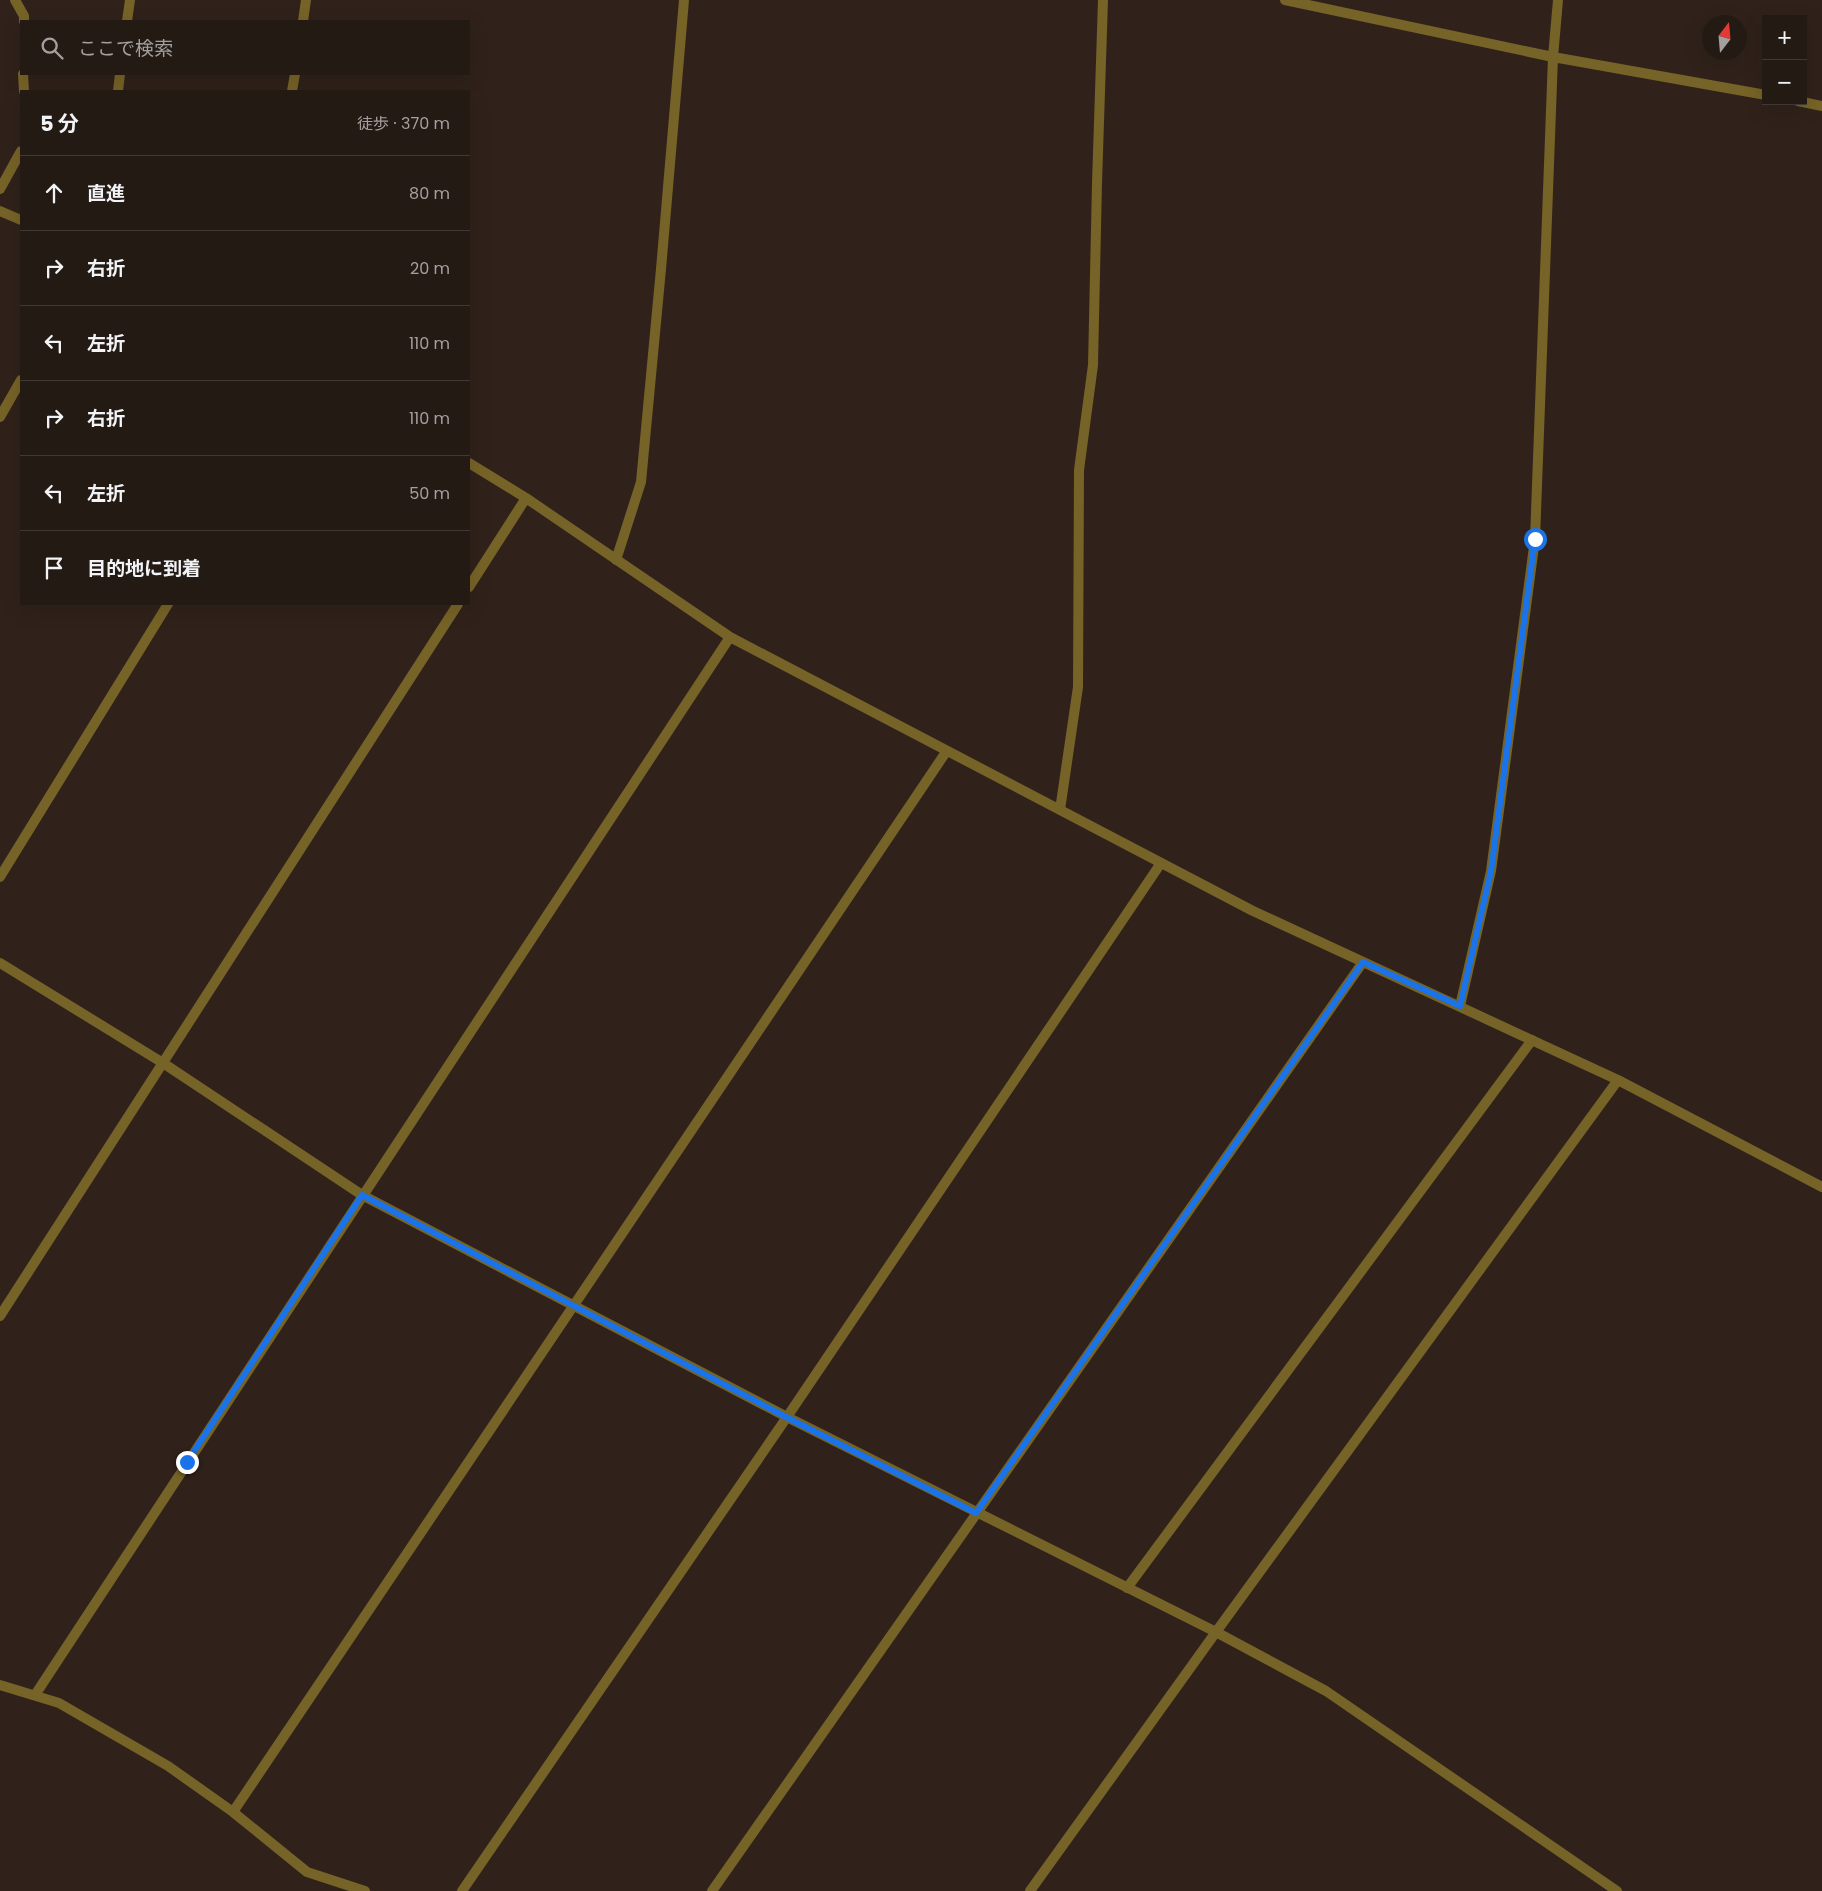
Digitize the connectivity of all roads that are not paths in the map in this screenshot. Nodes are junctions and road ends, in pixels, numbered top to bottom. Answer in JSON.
{"nodes":[{"id":1,"x":15,"y":0,"type":"edge"},
{"id":2,"x":130,"y":0,"type":"edge"},
{"id":3,"x":306,"y":0,"type":"edge"},
{"id":4,"x":684,"y":0,"type":"edge"},
{"id":5,"x":1103,"y":0,"type":"edge"},
{"id":6,"x":1285,"y":0,"type":"edge"},
{"id":7,"x":1558,"y":0,"type":"edge"},
{"id":8,"x":24,"y":20,"type":"edge"},
{"id":9,"x":127,"y":20,"type":"edge"},
{"id":10,"x":303,"y":20,"type":"edge"},
{"id":11,"x":1553,"y":56,"type":"junction"},
{"id":12,"x":23,"y":75,"type":"edge"},
{"id":13,"x":120,"y":75,"type":"edge"},
{"id":14,"x":295,"y":75,"type":"edge"},
{"id":15,"x":24,"y":90,"type":"edge"},
{"id":16,"x":118,"y":90,"type":"edge"},
{"id":17,"x":292,"y":90,"type":"edge"},
{"id":18,"x":1762,"y":94,"type":"edge"},
{"id":19,"x":1807,"y":103,"type":"edge"},
{"id":20,"x":1822,"y":106,"type":"edge"},
{"id":21,"x":20,"y":153,"type":"edge"},
{"id":22,"x":0,"y":189,"type":"edge"},
{"id":23,"x":0,"y":211,"type":"edge"},
{"id":24,"x":20,"y":220,"type":"edge"},
{"id":25,"x":20,"y":382,"type":"edge"},
{"id":26,"x":0,"y":417,"type":"edge"},
{"id":27,"x":470,"y":464,"type":"edge"},
{"id":28,"x":526,"y":498,"type":"junction"},
{"id":29,"x":616,"y":560,"type":"junction"},
{"id":30,"x":470,"y":585,"type":"edge"},
{"id":31,"x":167,"y":605,"type":"edge"},
{"id":32,"x":457,"y":605,"type":"edge"},
{"id":33,"x":730,"y":637,"type":"junction"},
{"id":34,"x":946,"y":752,"type":"junction"},
{"id":35,"x":1060,"y":810,"type":"junction"},
{"id":36,"x":1161,"y":863,"type":"junction"},
{"id":37,"x":0,"y":877,"type":"edge"},
{"id":38,"x":1363,"y":962,"type":"junction"},
{"id":39,"x":0,"y":963,"type":"edge"},
{"id":40,"x":1460,"y":1006,"type":"junction"},
{"id":41,"x":1532,"y":1040,"type":"junction"},
{"id":42,"x":163,"y":1063,"type":"junction"},
{"id":43,"x":1618,"y":1080,"type":"junction"},
{"id":44,"x":1822,"y":1186,"type":"edge"},
{"id":45,"x":362,"y":1195,"type":"junction"},
{"id":46,"x":573,"y":1305,"type":"junction"},
{"id":47,"x":0,"y":1316,"type":"edge"},
{"id":48,"x":786,"y":1417,"type":"junction"},
{"id":49,"x":976,"y":1513,"type":"junction"},
{"id":50,"x":1127,"y":1588,"type":"junction"},
{"id":51,"x":1216,"y":1632,"type":"junction"},
{"id":52,"x":0,"y":1686,"type":"edge"},
{"id":53,"x":35,"y":1695,"type":"junction"},
{"id":54,"x":232,"y":1812,"type":"junction"},
{"id":55,"x":365,"y":1891,"type":"edge"},
{"id":56,"x":462,"y":1891,"type":"edge"},
{"id":57,"x":712,"y":1891,"type":"edge"},
{"id":58,"x":1030,"y":1891,"type":"edge"},
{"id":59,"x":1617,"y":1891,"type":"edge"}],
"edges":[{"from":1,"to":8,"type":"street"},
{"from":2,"to":9,"type":"street"},
{"from":3,"to":10,"type":"street"},
{"from":4,"to":29,"type":"street"},
{"from":5,"to":35,"type":"street"},
{"from":6,"to":11,"type":"street"},
{"from":7,"to":11,"type":"street"},
{"from":11,"to":18,"type":"street"},
{"from":11,"to":40,"type":"street"},
{"from":12,"to":15,"type":"street"},
{"from":13,"to":16,"type":"street"},
{"from":14,"to":17,"type":"street"},
{"from":19,"to":20,"type":"street"},
{"from":21,"to":22,"type":"street"},
{"from":23,"to":24,"type":"street"},
{"from":25,"to":26,"type":"street"},
{"from":27,"to":28,"type":"street"},
{"from":28,"to":29,"type":"street"},
{"from":28,"to":30,"type":"street"},
{"from":29,"to":33,"type":"street"},
{"from":31,"to":37,"type":"street"},
{"from":32,"to":42,"type":"street"},
{"from":33,"to":34,"type":"street"},
{"from":33,"to":45,"type":"street"},
{"from":34,"to":35,"type":"street"},
{"from":34,"to":46,"type":"street"},
{"from":35,"to":36,"type":"street"},
{"from":36,"to":38,"type":"street"},
{"from":36,"to":48,"type":"street"},
{"from":38,"to":40,"type":"street"},
{"from":38,"to":49,"type":"street"},
{"from":39,"to":42,"type":"street"},
{"from":40,"to":41,"type":"street"},
{"from":41,"to":43,"type":"street"},
{"from":41,"to":50,"type":"street"},
{"from":42,"to":45,"type":"street"},
{"from":42,"to":47,"type":"street"},
{"from":43,"to":44,"type":"street"},
{"from":43,"to":51,"type":"street"},
{"from":45,"to":46,"type":"street"},
{"from":45,"to":53,"type":"street"},
{"from":46,"to":48,"type":"street"},
{"from":46,"to":54,"type":"street"},
{"from":48,"to":49,"type":"street"},
{"from":48,"to":56,"type":"street"},
{"from":49,"to":50,"type":"street"},
{"from":49,"to":57,"type":"street"},
{"from":50,"to":51,"type":"street"},
{"from":51,"to":58,"type":"street"},
{"from":51,"to":59,"type":"street"},
{"from":52,"to":53,"type":"street"},
{"from":53,"to":54,"type":"street"},
{"from":54,"to":55,"type":"street"}]}
